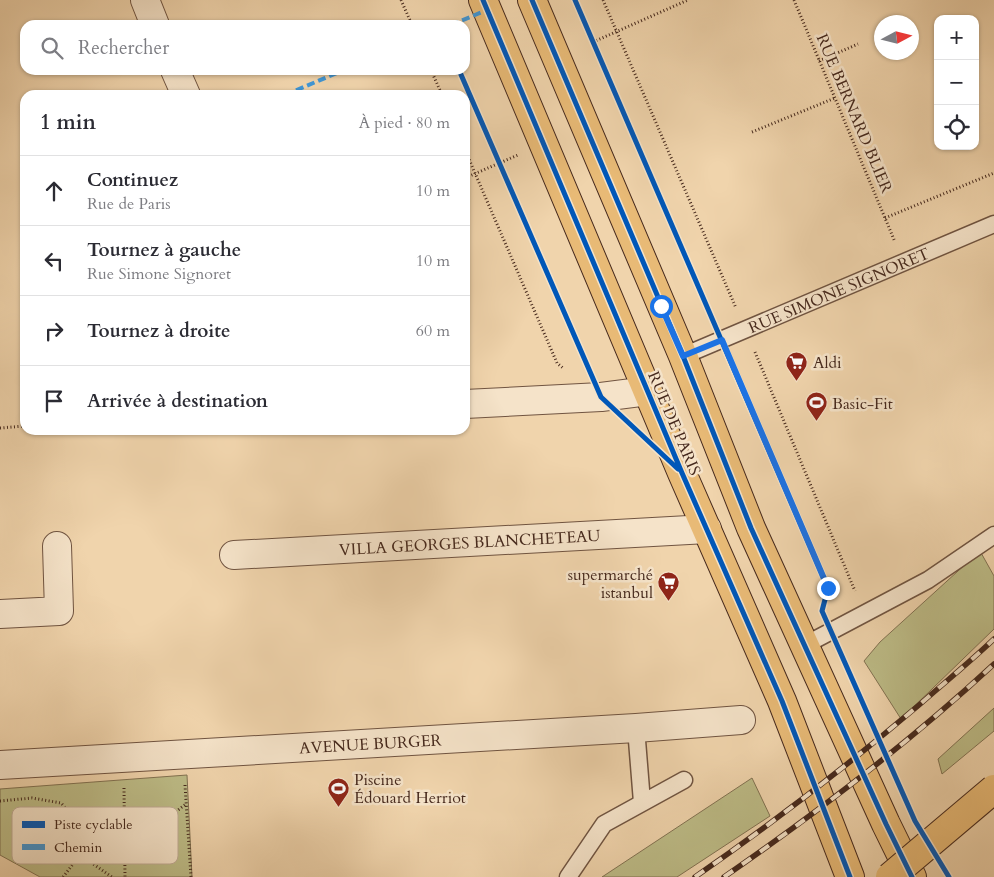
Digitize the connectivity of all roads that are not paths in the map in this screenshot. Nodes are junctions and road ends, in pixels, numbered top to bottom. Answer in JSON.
{"nodes":[{"id":1,"x":145,"y":0,"type":"edge"},
{"id":2,"x":483,"y":0,"type":"edge"},
{"id":3,"x":532,"y":0,"type":"edge"},
{"id":4,"x":154,"y":20,"type":"edge"},
{"id":5,"x":177,"y":75,"type":"edge"},
{"id":6,"x":184,"y":90,"type":"edge"},
{"id":7,"x":994,"y":224,"type":"edge"},
{"id":8,"x":683,"y":356,"type":"junction"},
{"id":9,"x":648,"y":391,"type":"junction"},
{"id":10,"x":470,"y":404,"type":"edge"},
{"id":11,"x":707,"y":529,"type":"junction"},
{"id":12,"x":994,"y":535,"type":"edge"},
{"id":13,"x":57,"y":546,"type":"dead end"},
{"id":14,"x":234,"y":555,"type":"dead end"},
{"id":15,"x":0,"y":614,"type":"edge"},
{"id":16,"x":805,"y":645,"type":"junction"},
{"id":17,"x":741,"y":720,"type":"dead end"},
{"id":18,"x":636,"y":728,"type":"junction"},
{"id":19,"x":0,"y":765,"type":"edge"},
{"id":20,"x":684,"y":780,"type":"dead end"},
{"id":21,"x":994,"y":789,"type":"edge"},
{"id":22,"x":642,"y":802,"type":"junction"},
{"id":23,"x":846,"y":867,"type":"edge"},
{"id":24,"x":568,"y":877,"type":"edge"},
{"id":25,"x":890,"y":877,"type":"edge"},
{"id":26,"x":912,"y":877,"type":"edge"}],
"edges":[{"from":1,"to":4,"type":"street"},
{"from":2,"to":9,"type":"main road","name":"RUE DE PARIS"},
{"from":3,"to":8,"type":"main road","name":"RUE DE PARIS"},
{"from":5,"to":6,"type":"street"},
{"from":7,"to":8,"type":"lane","name":"RUE SIMONE SIGNORET"},
{"from":8,"to":16,"type":"main road","name":"RUE DE PARIS"},
{"from":9,"to":10,"type":"street"},
{"from":9,"to":11,"type":"main road","name":"RUE DE PARIS"},
{"from":11,"to":14,"type":"street","name":"VILLA GEORGES BLANCHETEAU"},
{"from":11,"to":23,"type":"main road","name":"RUE DE PARIS"},
{"from":12,"to":16,"type":"lane"},
{"from":13,"to":15,"type":"street"},
{"from":16,"to":26,"type":"main road","name":"RUE DE PARIS"},
{"from":17,"to":18,"type":"street","name":"AVENUE BURGER"},
{"from":18,"to":19,"type":"street","name":"AVENUE BURGER"},
{"from":18,"to":22,"type":"lane"},
{"from":20,"to":22,"type":"lane"},
{"from":21,"to":25,"type":"main road","bridge":true},
{"from":22,"to":24,"type":"lane"}]}
